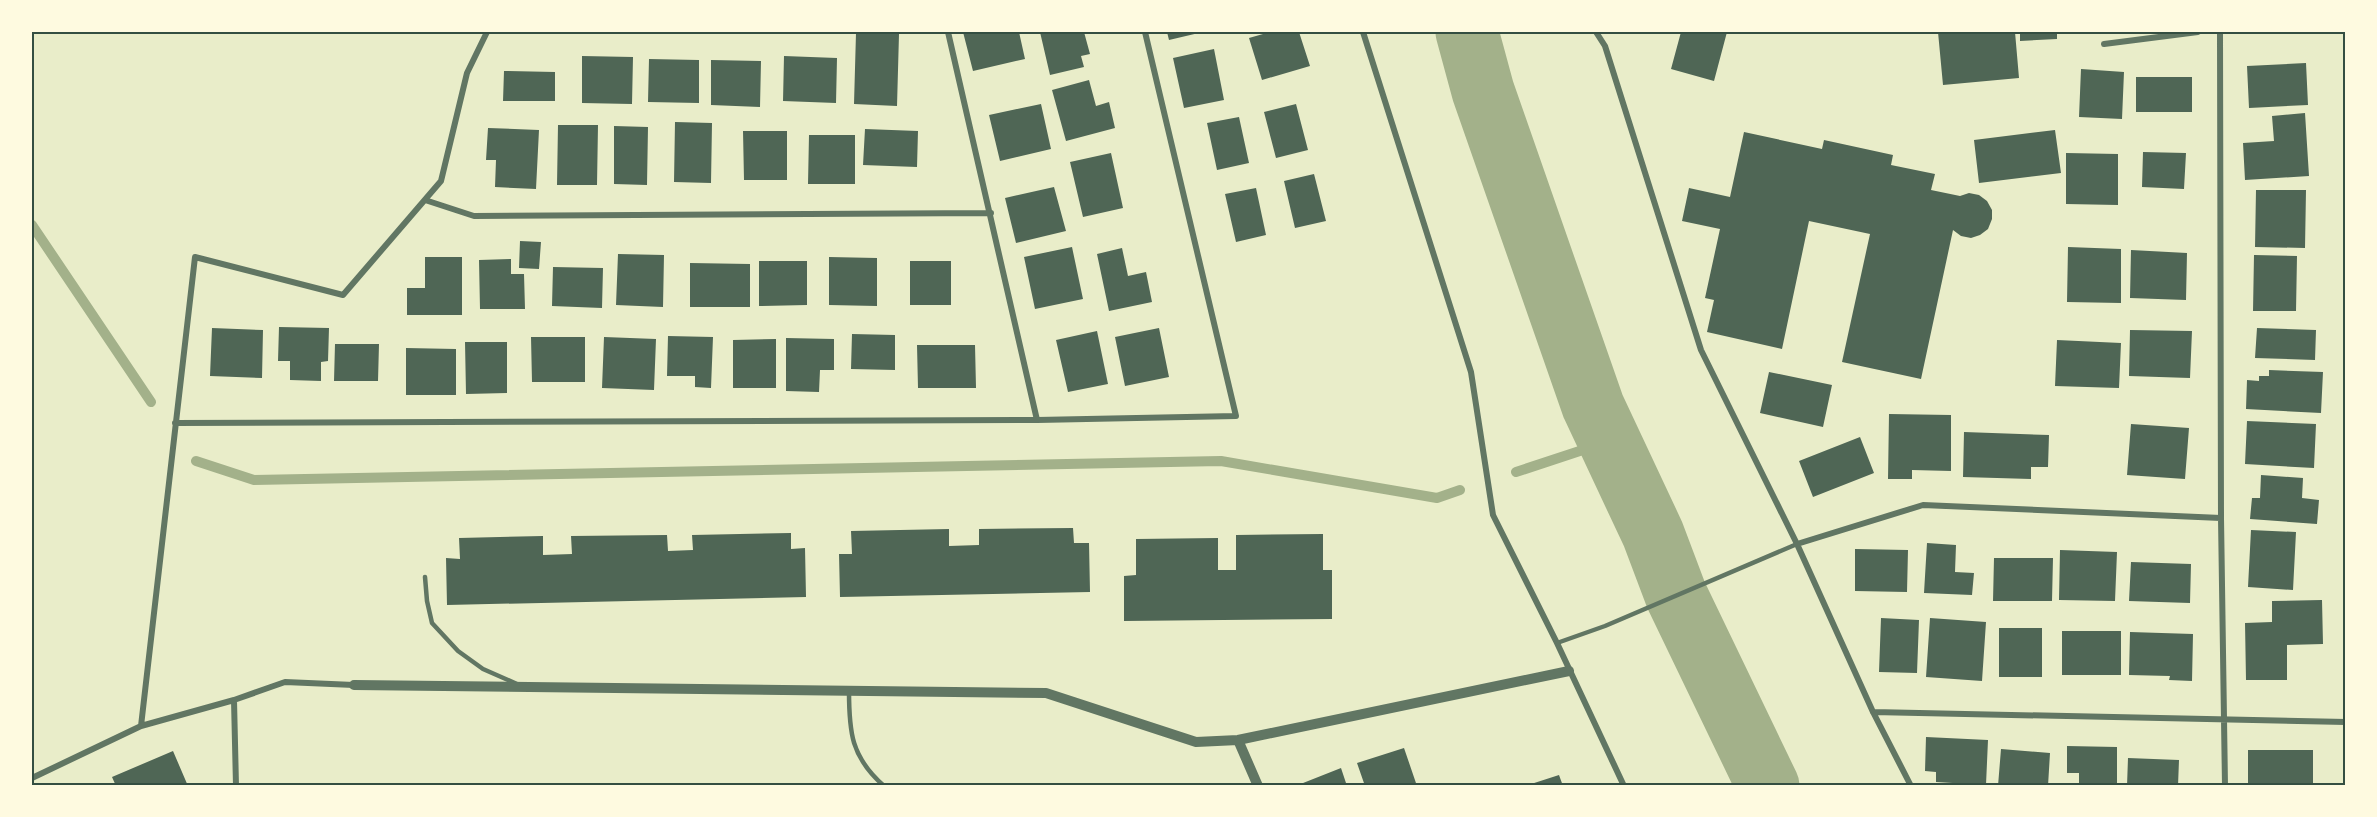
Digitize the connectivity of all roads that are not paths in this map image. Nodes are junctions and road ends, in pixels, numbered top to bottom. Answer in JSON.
{"nodes":[{"id":1,"x":487,"y":32,"type":"edge"},
{"id":2,"x":948,"y":32,"type":"edge"},
{"id":3,"x":1145,"y":32,"type":"edge"},
{"id":4,"x":1364,"y":32,"type":"edge"},
{"id":5,"x":1596,"y":32,"type":"edge"},
{"id":6,"x":2199,"y":32,"type":"edge"},
{"id":7,"x":2220,"y":32,"type":"edge"},
{"id":8,"x":2104,"y":44,"type":"dead end"},
{"id":9,"x":425,"y":200,"type":"junction"},
{"id":10,"x":991,"y":213,"type":"junction"},
{"id":11,"x":1037,"y":420,"type":"junction"},
{"id":12,"x":175,"y":423,"type":"junction"},
{"id":13,"x":2221,"y":518,"type":"junction"},
{"id":14,"x":1797,"y":544,"type":"junction"},
{"id":15,"x":425,"y":577,"type":"dead end"},
{"id":16,"x":1557,"y":643,"type":"junction"},
{"id":17,"x":1569,"y":671,"type":"junction"},
{"id":18,"x":354,"y":685,"type":"joint"},
{"id":19,"x":525,"y":687,"type":"junction"},
{"id":20,"x":849,"y":691,"type":"junction"},
{"id":21,"x":234,"y":700,"type":"junction"},
{"id":22,"x":1874,"y":712,"type":"junction"},
{"id":23,"x":2224,"y":719,"type":"junction"},
{"id":24,"x":2346,"y":722,"type":"edge"},
{"id":25,"x":141,"y":726,"type":"junction"},
{"id":26,"x":1238,"y":740,"type":"junction"},
{"id":27,"x":32,"y":778,"type":"edge"},
{"id":28,"x":236,"y":786,"type":"edge"},
{"id":29,"x":884,"y":786,"type":"edge"},
{"id":30,"x":1258,"y":786,"type":"edge"},
{"id":31,"x":1624,"y":786,"type":"edge"},
{"id":32,"x":1911,"y":786,"type":"edge"},
{"id":33,"x":2225,"y":786,"type":"edge"}],
"edges":[{"from":1,"to":9,"type":"street"},
{"from":2,"to":10,"type":"street"},
{"from":3,"to":11,"type":"street"},
{"from":4,"to":16,"type":"street"},
{"from":5,"to":14,"type":"street"},
{"from":6,"to":8,"type":"street"},
{"from":7,"to":13,"type":"street"},
{"from":9,"to":10,"type":"street"},
{"from":9,"to":12,"type":"street"},
{"from":10,"to":11,"type":"street"},
{"from":11,"to":12,"type":"street"},
{"from":12,"to":25,"type":"street"},
{"from":13,"to":14,"type":"street"},
{"from":13,"to":23,"type":"street"},
{"from":14,"to":16,"type":"lane"},
{"from":14,"to":22,"type":"street"},
{"from":15,"to":19,"type":"lane"},
{"from":16,"to":17,"type":"street"},
{"from":17,"to":26,"type":"street"},
{"from":17,"to":31,"type":"street"},
{"from":18,"to":19,"type":"street"},
{"from":18,"to":21,"type":"street"},
{"from":19,"to":20,"type":"street"},
{"from":20,"to":26,"type":"street"},
{"from":20,"to":29,"type":"lane"},
{"from":21,"to":25,"type":"street"},
{"from":21,"to":28,"type":"street"},
{"from":22,"to":23,"type":"street"},
{"from":22,"to":32,"type":"street"},
{"from":23,"to":24,"type":"street"},
{"from":23,"to":33,"type":"street"},
{"from":25,"to":27,"type":"street"},
{"from":26,"to":30,"type":"street"}]}
